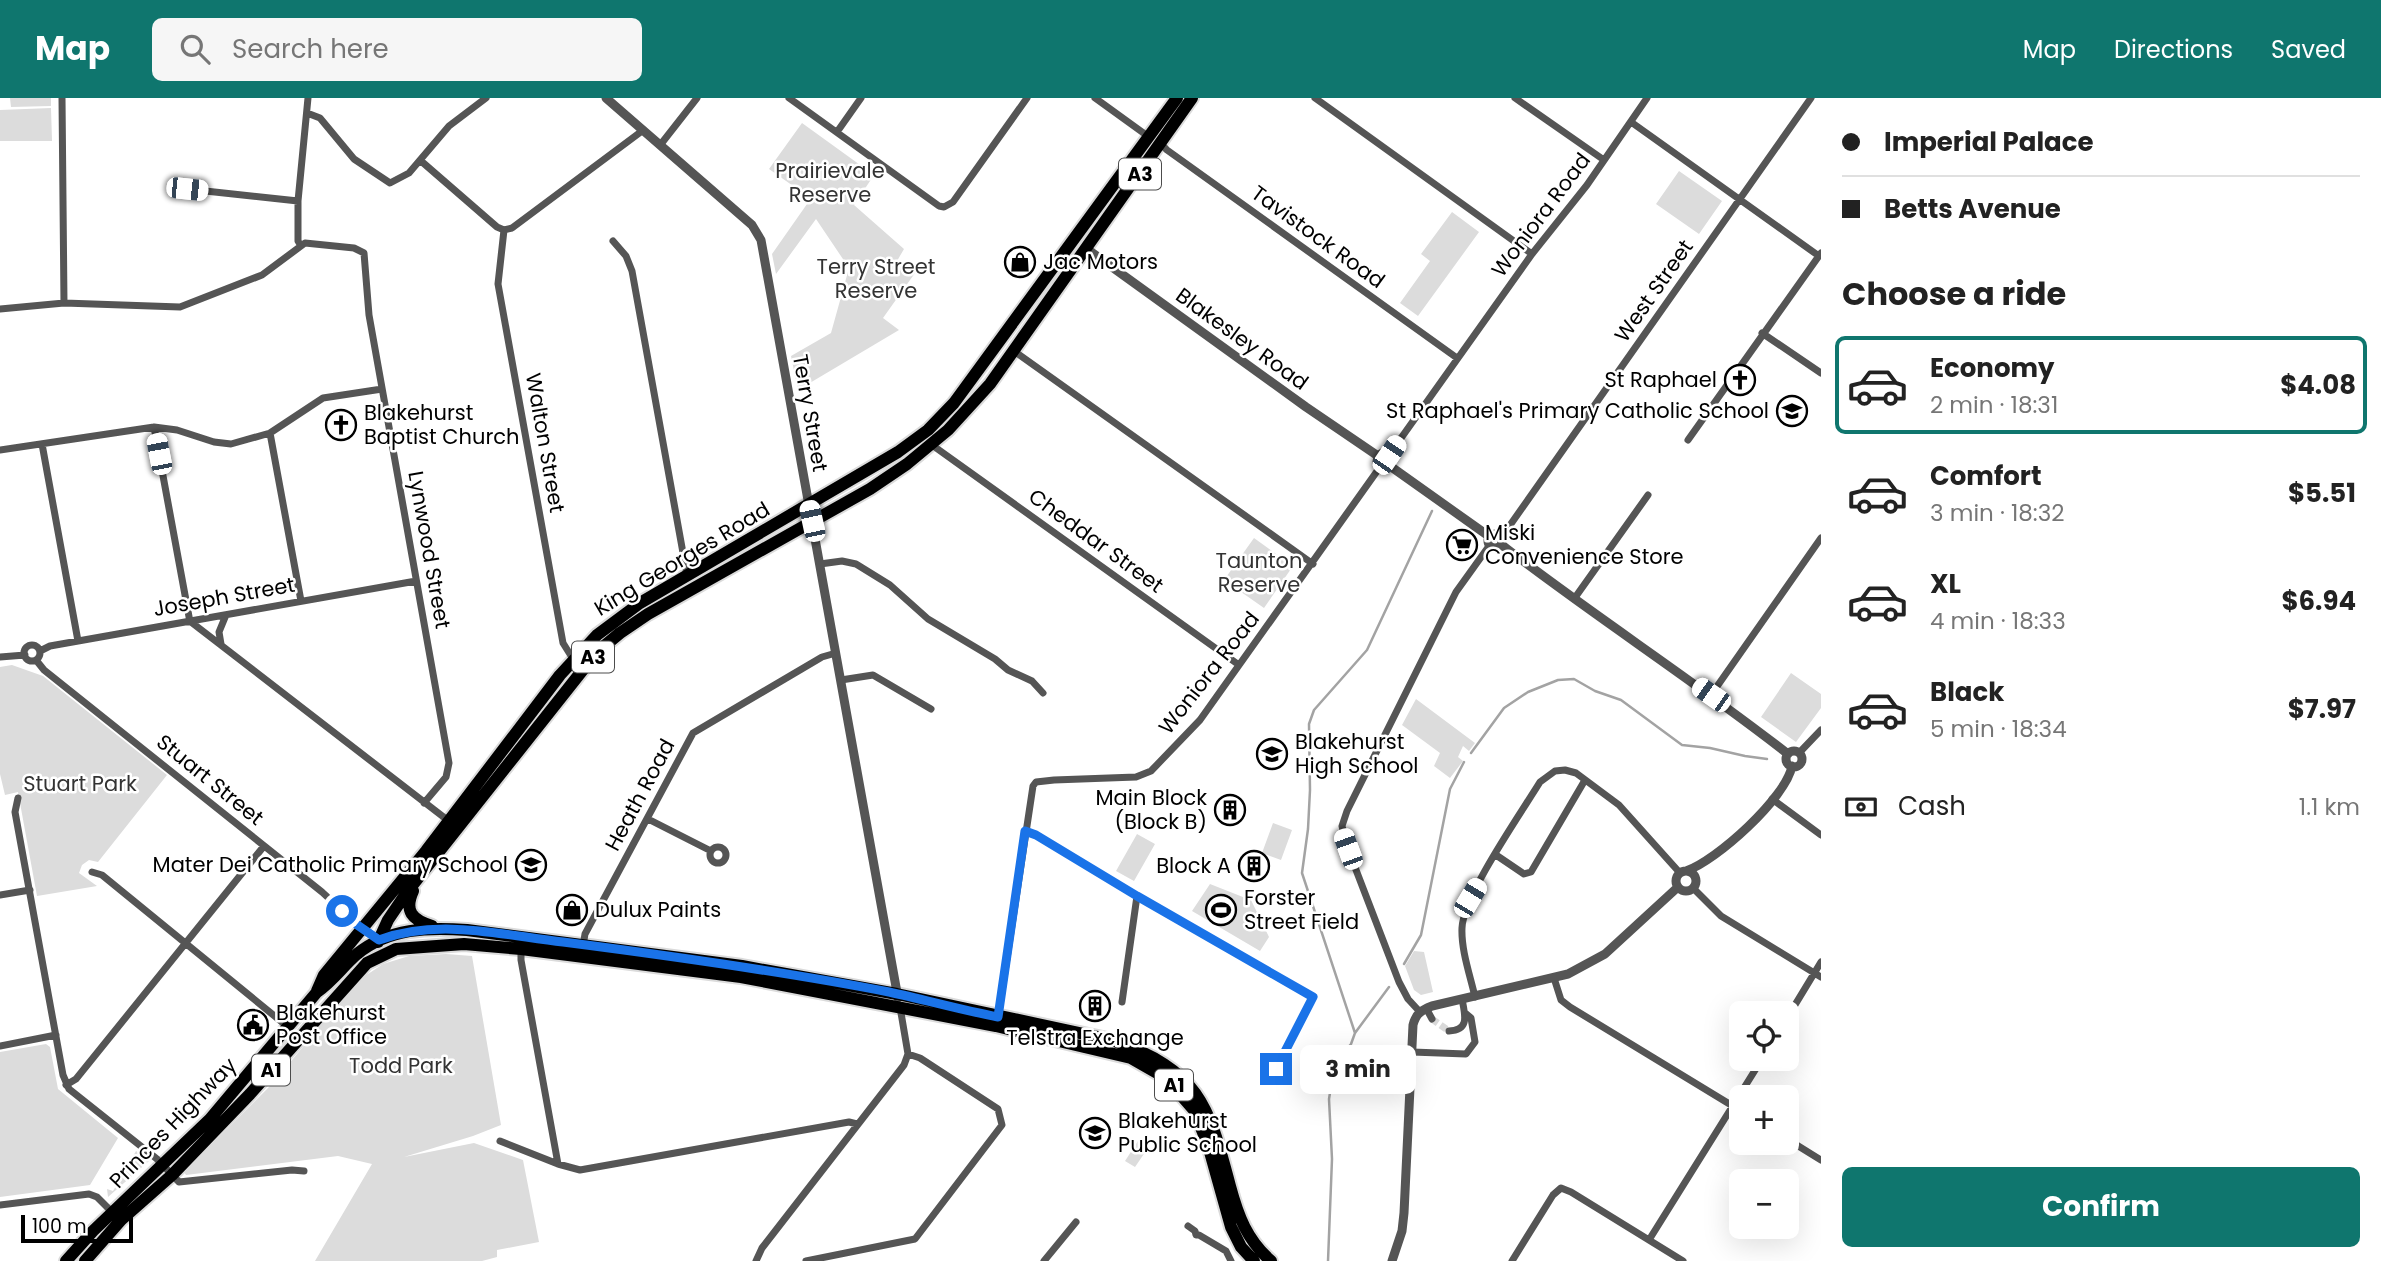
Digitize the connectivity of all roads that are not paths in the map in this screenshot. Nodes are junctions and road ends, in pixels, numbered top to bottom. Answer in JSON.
{"nodes":[{"id":1,"x":62,"y":98,"type":"edge"},
{"id":2,"x":306,"y":98,"type":"edge"},
{"id":3,"x":486,"y":98,"type":"edge"},
{"id":4,"x":606,"y":98,"type":"edge"},
{"id":5,"x":697,"y":98,"type":"edge"},
{"id":6,"x":789,"y":98,"type":"edge"},
{"id":7,"x":861,"y":98,"type":"edge"},
{"id":8,"x":1027,"y":98,"type":"edge"},
{"id":9,"x":1095,"y":98,"type":"edge"},
{"id":10,"x":1177,"y":98,"type":"edge"},
{"id":11,"x":1192,"y":98,"type":"edge"},
{"id":12,"x":1315,"y":98,"type":"edge"},
{"id":13,"x":1515,"y":98,"type":"edge"},
{"id":14,"x":1811,"y":98,"type":"edge"},
{"id":15,"x":1644,"y":99,"type":"edge"},
{"id":16,"x":1327,"y":101,"type":"edge"},
{"id":17,"x":307,"y":113,"type":"junction"},
{"id":18,"x":1631,"y":122,"type":"junction"},
{"id":19,"x":642,"y":131,"type":"junction"},
{"id":20,"x":837,"y":132,"type":"junction"},
{"id":21,"x":1154,"y":140,"type":"junction"},
{"id":22,"x":661,"y":144,"type":"junction"},
{"id":23,"x":1604,"y":160,"type":"junction"},
{"id":24,"x":421,"y":161,"type":"junction"},
{"id":25,"x":187,"y":189,"type":"dead end"},
{"id":26,"x":1740,"y":198,"type":"junction"},
{"id":27,"x":298,"y":201,"type":"junction"},
{"id":28,"x":1089,"y":220,"type":"junction"},
{"id":29,"x":504,"y":230,"type":"junction"},
{"id":30,"x":612,"y":241,"type":"dead end"},
{"id":31,"x":300,"y":246,"type":"junction"},
{"id":32,"x":1087,"y":249,"type":"junction"},
{"id":33,"x":1532,"y":254,"type":"junction"},
{"id":34,"x":1820,"y":254,"type":"edge"},
{"id":35,"x":1049,"y":275,"type":"junction"},
{"id":36,"x":64,"y":303,"type":"junction"},
{"id":37,"x":0,"y":309,"type":"edge"},
{"id":38,"x":1762,"y":333,"type":"junction"},
{"id":39,"x":1014,"y":351,"type":"junction"},
{"id":40,"x":1457,"y":358,"type":"junction"},
{"id":41,"x":1821,"y":373,"type":"edge"},
{"id":42,"x":382,"y":389,"type":"junction"},
{"id":43,"x":154,"y":427,"type":"junction"},
{"id":44,"x":270,"y":433,"type":"junction"},
{"id":45,"x":1688,"y":440,"type":"dead end"},
{"id":46,"x":42,"y":444,"type":"junction"},
{"id":47,"x":932,"y":444,"type":"junction"},
{"id":48,"x":0,"y":450,"type":"edge"},
{"id":49,"x":1389,"y":455,"type":"junction"},
{"id":50,"x":1378,"y":456,"type":"junction"},
{"id":51,"x":1385,"y":466,"type":"junction"},
{"id":52,"x":1648,"y":495,"type":"dead end"},
{"id":53,"x":808,"y":505,"type":"junction"},
{"id":54,"x":812,"y":521,"type":"junction"},
{"id":55,"x":1821,"y":538,"type":"edge"},
{"id":56,"x":1490,"y":541,"type":"junction"},
{"id":57,"x":1501,"y":541,"type":"junction"},
{"id":58,"x":820,"y":564,"type":"junction"},
{"id":59,"x":1312,"y":564,"type":"junction"},
{"id":60,"x":687,"y":575,"type":"junction"},
{"id":61,"x":416,"y":581,"type":"junction"},
{"id":62,"x":1574,"y":599,"type":"junction"},
{"id":63,"x":301,"y":601,"type":"junction"},
{"id":64,"x":226,"y":615,"type":"junction"},
{"id":65,"x":190,"y":622,"type":"junction"},
{"id":66,"x":78,"y":641,"type":"junction"},
{"id":67,"x":221,"y":644,"type":"junction"},
{"id":68,"x":40,"y":651,"type":"junction"},
{"id":69,"x":836,"y":653,"type":"junction"},
{"id":70,"x":24,"y":655,"type":"junction"},
{"id":71,"x":0,"y":657,"type":"edge"},
{"id":72,"x":573,"y":659,"type":"junction"},
{"id":73,"x":36,"y":660,"type":"junction"},
{"id":74,"x":1240,"y":665,"type":"junction"},
{"id":75,"x":841,"y":680,"type":"junction"},
{"id":76,"x":1043,"y":693,"type":"dead end"},
{"id":77,"x":1711,"y":695,"type":"junction"},
{"id":78,"x":931,"y":709,"type":"dead end"},
{"id":79,"x":1821,"y":730,"type":"edge"},
{"id":80,"x":1799,"y":752,"type":"junction"},
{"id":81,"x":1788,"y":754,"type":"junction"},
{"id":82,"x":1792,"y":766,"type":"junction"},
{"id":83,"x":1585,"y":780,"type":"junction"},
{"id":84,"x":18,"y":798,"type":"dead end"},
{"id":85,"x":1772,"y":799,"type":"junction"},
{"id":86,"x":424,"y":803,"type":"junction"},
{"id":87,"x":648,"y":819,"type":"junction"},
{"id":88,"x":448,"y":821,"type":"junction"},
{"id":89,"x":459,"y":829,"type":"junction"},
{"id":90,"x":1025,"y":831,"type":"junction"},
{"id":91,"x":1821,"y":835,"type":"edge"},
{"id":92,"x":264,"y":846,"type":"junction"},
{"id":93,"x":711,"y":851,"type":"dead end"},
{"id":94,"x":1496,"y":855,"type":"junction"},
{"id":95,"x":1714,"y":855,"type":"junction"},
{"id":96,"x":92,"y":872,"type":"dead end"},
{"id":97,"x":1683,"y":872,"type":"junction"},
{"id":98,"x":417,"y":881,"type":"junction"},
{"id":99,"x":1695,"y":884,"type":"junction"},
{"id":100,"x":1678,"y":887,"type":"junction"},
{"id":101,"x":30,"y":890,"type":"junction"},
{"id":102,"x":0,"y":895,"type":"edge"},
{"id":103,"x":1137,"y":896,"type":"junction"},
{"id":104,"x":444,"y":928,"type":"junction"},
{"id":105,"x":362,"y":929,"type":"junction"},
{"id":106,"x":379,"y":940,"type":"junction"},
{"id":107,"x":186,"y":943,"type":"junction"},
{"id":108,"x":522,"y":948,"type":"junction"},
{"id":109,"x":391,"y":950,"type":"junction"},
{"id":110,"x":582,"y":951,"type":"junction"},
{"id":111,"x":367,"y":962,"type":"junction"},
{"id":112,"x":1821,"y":962,"type":"edge"},
{"id":113,"x":1818,"y":975,"type":"edge"},
{"id":114,"x":1554,"y":978,"type":"junction"},
{"id":115,"x":317,"y":992,"type":"junction"},
{"id":116,"x":1475,"y":997,"type":"junction"},
{"id":117,"x":1462,"y":999,"type":"junction"},
{"id":118,"x":899,"y":1001,"type":"junction"},
{"id":119,"x":1799,"y":1001,"type":"edge"},
{"id":120,"x":1122,"y":1002,"type":"dead end"},
{"id":121,"x":1423,"y":1010,"type":"junction"},
{"id":122,"x":1465,"y":1013,"type":"junction"},
{"id":123,"x":1432,"y":1018,"type":"tunnel mouth"},
{"id":124,"x":997,"y":1022,"type":"junction"},
{"id":125,"x":288,"y":1027,"type":"junction"},
{"id":126,"x":1449,"y":1031,"type":"dead end"},
{"id":127,"x":56,"y":1035,"type":"junction"},
{"id":128,"x":0,"y":1046,"type":"edge"},
{"id":129,"x":1412,"y":1052,"type":"junction"},
{"id":130,"x":908,"y":1054,"type":"junction"},
{"id":131,"x":1276,"y":1069,"type":"dead end"},
{"id":132,"x":66,"y":1085,"type":"junction"},
{"id":133,"x":1729,"y":1104,"type":"edge"},
{"id":134,"x":1729,"y":1115,"type":"edge"},
{"id":135,"x":856,"y":1124,"type":"junction"},
{"id":136,"x":499,"y":1141,"type":"dead end"},
{"id":137,"x":1799,"y":1146,"type":"edge"},
{"id":138,"x":1821,"y":1160,"type":"edge"},
{"id":139,"x":558,"y":1164,"type":"junction"},
{"id":140,"x":167,"y":1171,"type":"junction"},
{"id":141,"x":304,"y":1171,"type":"dead end"},
{"id":142,"x":0,"y":1205,"type":"edge"},
{"id":143,"x":112,"y":1212,"type":"junction"},
{"id":144,"x":1076,"y":1222,"type":"dead end"},
{"id":145,"x":1188,"y":1226,"type":"dead end"},
{"id":146,"x":1649,"y":1240,"type":"junction"},
{"id":147,"x":1250,"y":1256,"type":"edge"},
{"id":148,"x":66,"y":1261,"type":"edge"},
{"id":149,"x":85,"y":1261,"type":"edge"},
{"id":150,"x":756,"y":1261,"type":"edge"},
{"id":151,"x":806,"y":1261,"type":"edge"},
{"id":152,"x":1044,"y":1261,"type":"edge"},
{"id":153,"x":1231,"y":1261,"type":"edge"},
{"id":154,"x":1270,"y":1261,"type":"edge"},
{"id":155,"x":1392,"y":1261,"type":"edge"},
{"id":156,"x":1512,"y":1261,"type":"edge"},
{"id":157,"x":1683,"y":1261,"type":"edge"}],
"edges":[{"from":1,"to":36,"type":"street"},
{"from":2,"to":17,"type":"street"},
{"from":3,"to":24,"type":"street"},
{"from":4,"to":19,"type":"street","name":"Terry Street"},
{"from":5,"to":22,"type":"street"},
{"from":6,"to":20,"type":"street"},
{"from":7,"to":20,"type":"street"},
{"from":8,"to":20,"type":"street"},
{"from":9,"to":21,"type":"street","name":"Tavistock Road"},
{"from":10,"to":21,"type":"highway","name":"King Georges Road","number":"A3"},
{"from":11,"to":21,"type":"highway","name":"King Georges Road","number":"A3"},
{"from":12,"to":16,"type":"street"},
{"from":13,"to":23,"type":"street"},
{"from":14,"to":26,"type":"street","name":"West Street"},
{"from":15,"to":18,"type":"street","name":"Woniora Road"},
{"from":16,"to":33,"type":"street"},
{"from":17,"to":24,"type":"street"},
{"from":17,"to":27,"type":"street"},
{"from":18,"to":23,"type":"street","name":"Woniora Road"},
{"from":18,"to":26,"type":"street"},
{"from":19,"to":22,"type":"street","name":"Terry Street"},
{"from":19,"to":29,"type":"street"},
{"from":21,"to":28,"type":"highway","name":"King Georges Road","number":"A3"},
{"from":21,"to":32,"type":"highway","name":"King Georges Road","number":"A3"},
{"from":21,"to":40,"type":"street","name":"Tavistock Road"},
{"from":22,"to":53,"type":"street","name":"Terry Street"},
{"from":23,"to":33,"type":"street","name":"Woniora Road"},
{"from":24,"to":29,"type":"street"},
{"from":25,"to":27,"type":"street"},
{"from":26,"to":34,"type":"street"},
{"from":26,"to":57,"type":"street","name":"West Street"},
{"from":27,"to":31,"type":"street"},
{"from":28,"to":32,"type":"highway"},
{"from":28,"to":35,"type":"highway","name":"King Georges Road","number":"A3"},
{"from":29,"to":72,"type":"street","name":"Walton Street"},
{"from":30,"to":60,"type":"street"},
{"from":31,"to":36,"type":"street"},
{"from":31,"to":42,"type":"street","name":"Lynwood Street"},
{"from":32,"to":35,"type":"highway"},
{"from":32,"to":39,"type":"highway","name":"King Georges Road","number":"A3"},
{"from":32,"to":50,"type":"street","name":"Blakesley Road"},
{"from":33,"to":40,"type":"street","name":"Woniora Road"},
{"from":34,"to":38,"type":"street"},
{"from":35,"to":53,"type":"highway","name":"King Georges Road","number":"A3"},
{"from":36,"to":37,"type":"street"},
{"from":38,"to":41,"type":"street"},
{"from":38,"to":45,"type":"street"},
{"from":39,"to":47,"type":"highway","name":"King Georges Road","number":"A3"},
{"from":39,"to":59,"type":"street"},
{"from":40,"to":49,"type":"street","name":"Woniora Road"},
{"from":42,"to":44,"type":"street"},
{"from":42,"to":61,"type":"street","name":"Lynwood Street"},
{"from":43,"to":44,"type":"street"},
{"from":43,"to":46,"type":"street"},
{"from":43,"to":65,"type":"street"},
{"from":44,"to":63,"type":"street"},
{"from":46,"to":48,"type":"street"},
{"from":46,"to":66,"type":"street"},
{"from":47,"to":54,"type":"highway","name":"King Georges Road","number":"A3"},
{"from":47,"to":74,"type":"street","name":"Cheddar Street"},
{"from":49,"to":50,"type":"street"},
{"from":49,"to":51,"type":"street"},
{"from":50,"to":51,"type":"street"},
{"from":51,"to":56,"type":"street"},
{"from":51,"to":59,"type":"street","name":"Woniora Road"},
{"from":52,"to":62,"type":"street"},
{"from":53,"to":54,"type":"street","name":"Terry Street"},
{"from":53,"to":60,"type":"highway","name":"King Georges Road","number":"A3"},
{"from":54,"to":58,"type":"street","name":"Terry Street"},
{"from":54,"to":89,"type":"highway","name":"King Georges Road","number":"A3"},
{"from":55,"to":77,"type":"street"},
{"from":56,"to":57,"type":"street"},
{"from":56,"to":121,"type":"street"},
{"from":57,"to":62,"type":"street"},
{"from":58,"to":69,"type":"street","name":"Terry Street"},
{"from":58,"to":76,"type":"street"},
{"from":59,"to":74,"type":"street","name":"Woniora Road"},
{"from":60,"to":72,"type":"highway","name":"King Georges Road","number":"A3"},
{"from":61,"to":63,"type":"street","name":"Joseph Street"},
{"from":61,"to":86,"type":"street","name":"Lynwood Street"},
{"from":62,"to":77,"type":"street"},
{"from":63,"to":64,"type":"street","name":"Joseph Street"},
{"from":64,"to":65,"type":"street","name":"Joseph Street"},
{"from":64,"to":67,"type":"street"},
{"from":65,"to":66,"type":"street","name":"Joseph Street"},
{"from":65,"to":67,"type":"street"},
{"from":66,"to":68,"type":"street","name":"Joseph Street"},
{"from":67,"to":86,"type":"street"},
{"from":68,"to":70,"type":"street"},
{"from":68,"to":73,"type":"street"},
{"from":69,"to":75,"type":"street","name":"Terry Street"},
{"from":69,"to":87,"type":"street","name":"Heath Road"},
{"from":70,"to":71,"type":"street"},
{"from":70,"to":73,"type":"street"},
{"from":72,"to":88,"type":"highway","name":"King Georges Road","number":"A3"},
{"from":73,"to":92,"type":"street","name":"Stuart Street"},
{"from":74,"to":90,"type":"street","name":"Woniora Road"},
{"from":75,"to":78,"type":"street"},
{"from":75,"to":118,"type":"street","name":"Terry Street"},
{"from":77,"to":81,"type":"street"},
{"from":79,"to":80,"type":"street"},
{"from":80,"to":81,"type":"street"},
{"from":80,"to":82,"type":"street"},
{"from":81,"to":82,"type":"street"},
{"from":82,"to":85,"type":"street"},
{"from":83,"to":94,"type":"street"},
{"from":83,"to":94,"type":"street"},
{"from":83,"to":97,"type":"street"},
{"from":84,"to":101,"type":"street"},
{"from":85,"to":91,"type":"street"},
{"from":85,"to":95,"type":"street"},
{"from":86,"to":88,"type":"street"},
{"from":87,"to":93,"type":"street"},
{"from":87,"to":110,"type":"street","name":"Heath Road"},
{"from":88,"to":89,"type":"street"},
{"from":88,"to":105,"type":"highway","name":"King Georges Road","number":"A3"},
{"from":89,"to":98,"type":"highway","name":"King Georges Road","number":"A3"},
{"from":90,"to":103,"type":"street"},
{"from":90,"to":124,"type":"street","name":"Woniora Road"},
{"from":92,"to":105,"type":"street","name":"Stuart Street"},
{"from":92,"to":107,"type":"street"},
{"from":94,"to":116,"type":"street"},
{"from":95,"to":97,"type":"street"},
{"from":95,"to":99,"type":"street"},
{"from":96,"to":107,"type":"street"},
{"from":97,"to":99,"type":"street"},
{"from":97,"to":100,"type":"street"},
{"from":98,"to":104,"type":"highway"},
{"from":98,"to":106,"type":"highway","name":"King Georges Road","number":"A3"},
{"from":99,"to":100,"type":"street"},
{"from":99,"to":113,"type":"street"},
{"from":100,"to":114,"type":"street"},
{"from":101,"to":102,"type":"street"},
{"from":101,"to":127,"type":"street"},
{"from":103,"to":120,"type":"street"},
{"from":103,"to":131,"type":"street"},
{"from":104,"to":106,"type":"highway","name":"Princes Highway","number":"A1"},
{"from":104,"to":110,"type":"highway","name":"Princes Highway","number":"A1"},
{"from":105,"to":106,"type":"highway"},
{"from":105,"to":115,"type":"highway","name":"King Georges Road","number":"A3"},
{"from":106,"to":109,"type":"highway"},
{"from":106,"to":111,"type":"highway","name":"King Georges Road","number":"A3"},
{"from":106,"to":115,"type":"highway","name":"Princes Highway","number":"A1"},
{"from":107,"to":125,"type":"street"},
{"from":107,"to":132,"type":"street"},
{"from":108,"to":109,"type":"highway","name":"Princes Highway","number":"A1"},
{"from":108,"to":110,"type":"highway","name":"Princes Highway","number":"A1"},
{"from":108,"to":139,"type":"street"},
{"from":109,"to":111,"type":"highway","name":"Princes Highway","number":"A1"},
{"from":110,"to":118,"type":"highway","name":"Princes Highway","number":"A1"},
{"from":111,"to":140,"type":"highway","name":"Princes Highway","number":"A1"},
{"from":112,"to":113,"type":"street"},
{"from":113,"to":119,"type":"street"},
{"from":114,"to":116,"type":"street"},
{"from":114,"to":133,"type":"street"},
{"from":115,"to":125,"type":"highway","name":"Princes Highway","number":"A1"},
{"from":116,"to":117,"type":"street"},
{"from":117,"to":121,"type":"street"},
{"from":117,"to":122,"type":"street"},
{"from":118,"to":124,"type":"highway","name":"Princes Highway","number":"A1"},
{"from":118,"to":130,"type":"street"},
{"from":121,"to":123,"type":"street"},
{"from":121,"to":129,"type":"street"},
{"from":122,"to":126,"type":"street"},
{"from":122,"to":129,"type":"street"},
{"from":124,"to":147,"type":"highway","name":"Princes Highway","number":"A1"},
{"from":125,"to":140,"type":"highway","name":"Princes Highway","number":"A1"},
{"from":127,"to":128,"type":"street"},
{"from":127,"to":132,"type":"street"},
{"from":129,"to":155,"type":"street"},
{"from":130,"to":135,"type":"street"},
{"from":130,"to":151,"type":"street"},
{"from":132,"to":140,"type":"street"},
{"from":134,"to":146,"type":"street"},
{"from":135,"to":139,"type":"street"},
{"from":135,"to":150,"type":"street"},
{"from":136,"to":139,"type":"street"},
{"from":137,"to":138,"type":"street"},
{"from":140,"to":141,"type":"street"},
{"from":140,"to":143,"type":"highway","name":"Princes Highway","number":"A1"},
{"from":140,"to":149,"type":"highway","name":"Princes Highway","number":"A1"},
{"from":142,"to":143,"type":"street"},
{"from":143,"to":148,"type":"highway","name":"Princes Highway","number":"A1"},
{"from":144,"to":152,"type":"street"},
{"from":145,"to":153,"type":"street"},
{"from":146,"to":156,"type":"street"},
{"from":146,"to":157,"type":"street"},
{"from":147,"to":154,"type":"highway","name":"Princes Highway","number":"A1"}]}
